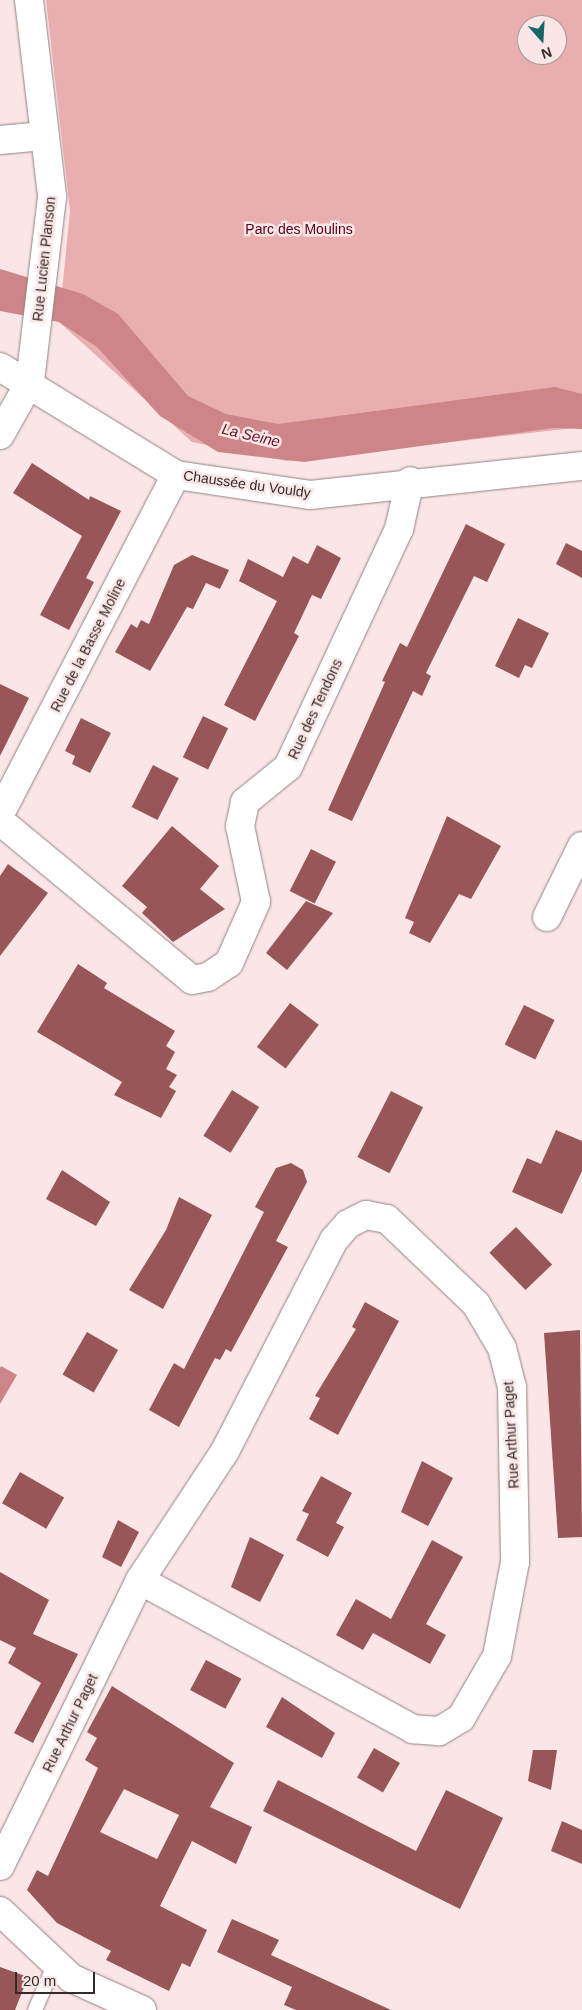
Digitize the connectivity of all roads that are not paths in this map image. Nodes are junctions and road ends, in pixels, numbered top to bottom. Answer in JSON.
{"nodes":[{"id":1,"x":29,"y":0,"type":"edge"},
{"id":2,"x":44,"y":136,"type":"junction"},
{"id":3,"x":0,"y":140,"type":"edge"},
{"id":4,"x":0,"y":367,"type":"edge"},
{"id":5,"x":30,"y":382,"type":"junction"},
{"id":6,"x":0,"y":435,"type":"edge"},
{"id":7,"x":582,"y":466,"type":"edge"},
{"id":8,"x":176,"y":475,"type":"junction"},
{"id":9,"x":410,"y":481,"type":"junction"},
{"id":10,"x":0,"y":814,"type":"edge"},
{"id":11,"x":0,"y":821,"type":"edge"},
{"id":12,"x":582,"y":846,"type":"edge"},
{"id":13,"x":547,"y":917,"type":"dead end"},
{"id":14,"x":140,"y":1580,"type":"junction"},
{"id":15,"x":0,"y":1866,"type":"edge"},
{"id":16,"x":0,"y":1911,"type":"edge"},
{"id":17,"x":55,"y":1963,"type":"junction"},
{"id":18,"x":35,"y":2010,"type":"edge"},
{"id":19,"x":142,"y":2010,"type":"edge"}],
"edges":[{"from":1,"to":2,"type":"street","name":"Rue Lucien Planson"},
{"from":2,"to":3,"type":"street"},
{"from":2,"to":5,"type":"street","name":"Rue Lucien Planson"},
{"from":4,"to":5,"type":"street","name":"Chaussée du Vouldy"},
{"from":5,"to":6,"type":"street"},
{"from":5,"to":8,"type":"street","name":"Chaussée du Vouldy"},
{"from":7,"to":9,"type":"street","name":"Chaussée du Vouldy"},
{"from":8,"to":9,"type":"street","name":"Chaussée du Vouldy"},
{"from":8,"to":10,"type":"street","name":"Rue de la Basse Moline"},
{"from":9,"to":11,"type":"street","name":"Rue des Tendons"},
{"from":12,"to":13,"type":"street"},
{"from":14,"to":14,"type":"street","name":"Rue Arthur Paget"},
{"from":14,"to":15,"type":"street","name":"Rue Arthur Paget"},
{"from":16,"to":17,"type":"street"},
{"from":17,"to":18,"type":"lane"},
{"from":17,"to":19,"type":"street"}]}
